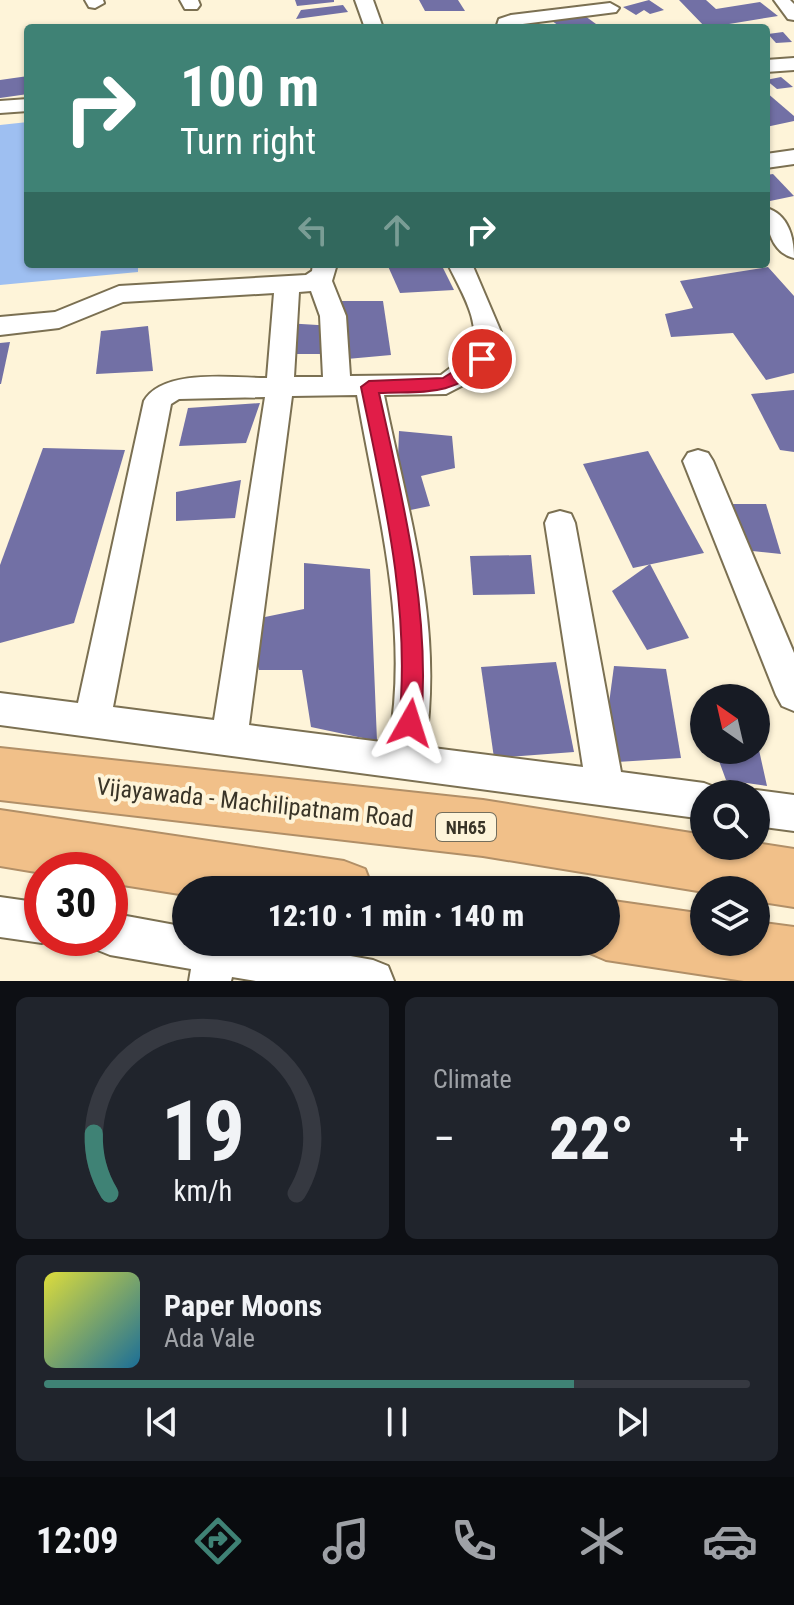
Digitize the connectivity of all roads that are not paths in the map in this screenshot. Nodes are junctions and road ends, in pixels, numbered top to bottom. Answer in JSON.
{"nodes":[{"id":1,"x":364,"y":0,"type":"edge"},
{"id":2,"x":611,"y":9,"type":"edge"},
{"id":3,"x":373,"y":24,"type":"edge"},
{"id":4,"x":505,"y":24,"type":"edge"},
{"id":5,"x":794,"y":64,"type":"edge"},
{"id":6,"x":770,"y":66,"type":"edge"},
{"id":7,"x":24,"y":105,"type":"edge"},
{"id":8,"x":0,"y":107,"type":"edge"},
{"id":9,"x":794,"y":157,"type":"edge"},
{"id":10,"x":770,"y":160,"type":"edge"},
{"id":11,"x":770,"y":220,"type":"edge"},
{"id":12,"x":794,"y":251,"type":"edge"},
{"id":13,"x":462,"y":268,"type":"edge"},
{"id":14,"x":322,"y":272,"type":"edge"},
{"id":15,"x":193,"y":276,"type":"edge"},
{"id":16,"x":287,"y":283,"type":"junction"},
{"id":17,"x":0,"y":326,"type":"edge"},
{"id":18,"x":280,"y":387,"type":"junction"},
{"id":19,"x":337,"y":387,"type":"junction"},
{"id":20,"x":369,"y":387,"type":"junction"},
{"id":21,"x":698,"y":461,"type":"dead end"},
{"id":22,"x":560,"y":523,"type":"dead end"},
{"id":23,"x":794,"y":695,"type":"edge"},
{"id":24,"x":0,"y":709,"type":"edge"},
{"id":25,"x":92,"y":723,"type":"junction"},
{"id":26,"x":229,"y":741,"type":"junction"},
{"id":27,"x":404,"y":761,"type":"junction"},
{"id":28,"x":0,"y":774,"type":"edge"},
{"id":29,"x":605,"y":788,"type":"junction"},
{"id":30,"x":690,"y":799,"type":"edge"},
{"id":31,"x":770,"y":810,"type":"edge"},
{"id":32,"x":794,"y":813,"type":"edge"},
{"id":33,"x":0,"y":838,"type":"edge"},
{"id":34,"x":251,"y":876,"type":"edge"},
{"id":35,"x":794,"y":878,"type":"edge"},
{"id":36,"x":0,"y":917,"type":"edge"},
{"id":37,"x":24,"y":920,"type":"edge"},
{"id":38,"x":620,"y":932,"type":"edge"},
{"id":39,"x":128,"y":940,"type":"edge"},
{"id":40,"x":794,"y":958,"type":"edge"},
{"id":41,"x":213,"y":966,"type":"edge"},
{"id":42,"x":373,"y":981,"type":"edge"}],
"edges":[{"from":1,"to":3,"type":"street"},
{"from":2,"to":4,"type":"street"},
{"from":5,"to":6,"type":"street"},
{"from":7,"to":8,"type":"street"},
{"from":9,"to":10,"type":"street"},
{"from":11,"to":12,"type":"street"},
{"from":13,"to":20,"type":"street"},
{"from":14,"to":16,"type":"street"},
{"from":14,"to":19,"type":"street"},
{"from":15,"to":16,"type":"street"},
{"from":15,"to":17,"type":"street"},
{"from":16,"to":18,"type":"street"},
{"from":18,"to":19,"type":"street"},
{"from":18,"to":25,"type":"street"},
{"from":18,"to":26,"type":"street"},
{"from":19,"to":20,"type":"street"},
{"from":20,"to":27,"type":"street"},
{"from":21,"to":23,"type":"street"},
{"from":22,"to":29,"type":"street"},
{"from":24,"to":25,"type":"street"},
{"from":25,"to":26,"type":"street"},
{"from":26,"to":27,"type":"street"},
{"from":27,"to":29,"type":"street"},
{"from":28,"to":35,"type":"highway","name":"Vijayawada - Machilipatnam Road","number":"NH65"},
{"from":29,"to":30,"type":"street"},
{"from":31,"to":32,"type":"street"},
{"from":33,"to":34,"type":"highway"},
{"from":36,"to":37,"type":"street"},
{"from":38,"to":40,"type":"highway"},
{"from":39,"to":41,"type":"street"},
{"from":41,"to":42,"type":"street"}]}
